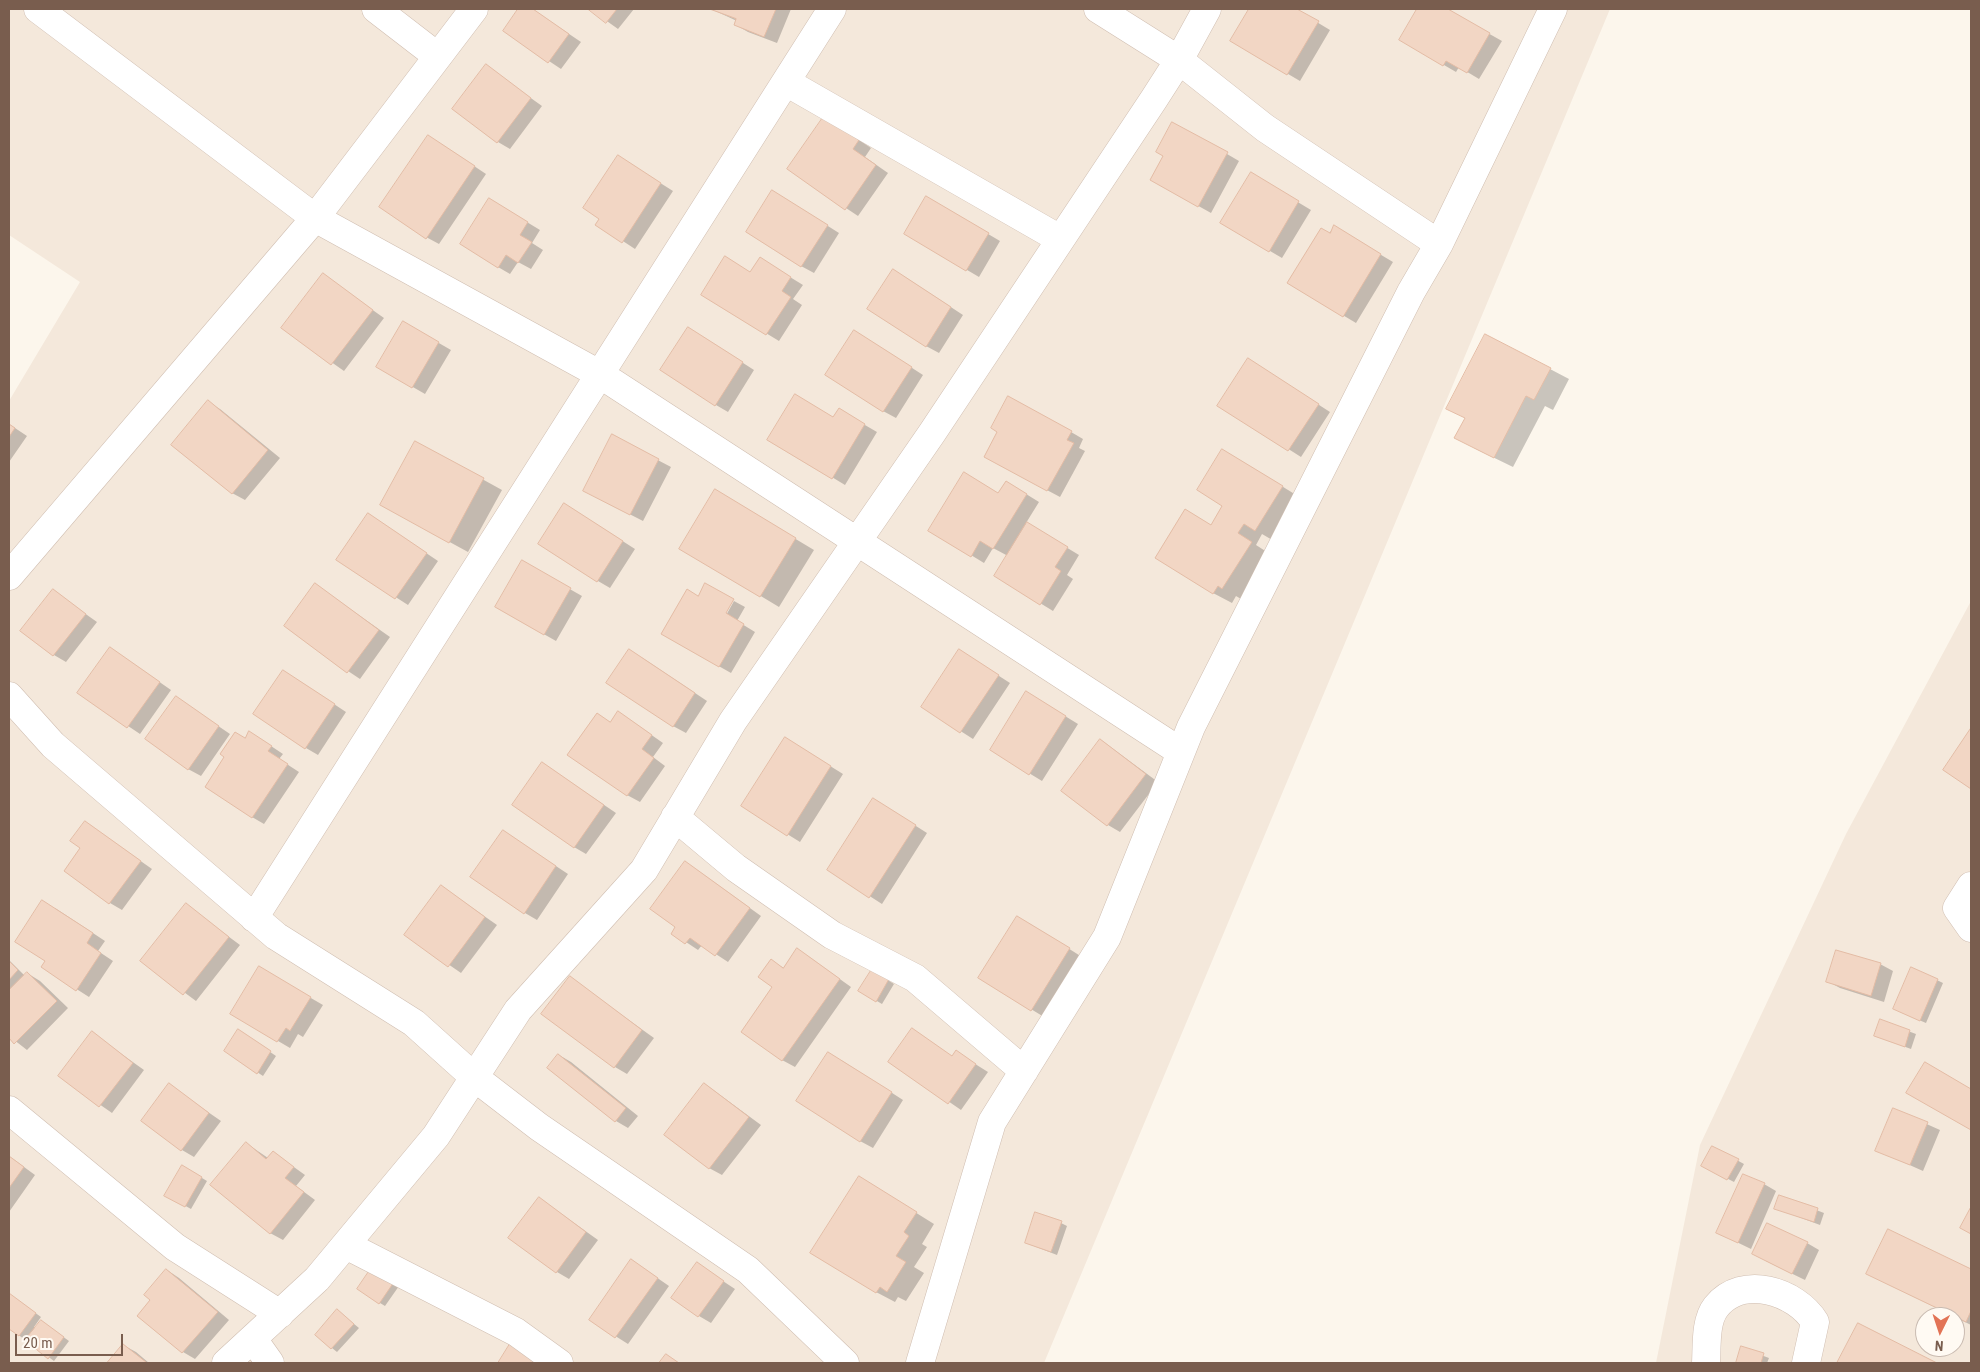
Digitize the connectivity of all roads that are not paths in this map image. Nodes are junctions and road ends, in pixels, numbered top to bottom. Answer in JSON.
{"nodes":[{"id":1,"x":38,"y":9,"type":"edge"},
{"id":2,"x":376,"y":9,"type":"edge"},
{"id":3,"x":474,"y":9,"type":"edge"},
{"id":4,"x":832,"y":9,"type":"edge"},
{"id":5,"x":1098,"y":9,"type":"edge"},
{"id":6,"x":1207,"y":9,"type":"edge"},
{"id":7,"x":1553,"y":9,"type":"edge"},
{"id":8,"x":437,"y":56,"type":"junction"},
{"id":9,"x":1179,"y":60,"type":"junction"},
{"id":10,"x":786,"y":82,"type":"junction"},
{"id":11,"x":314,"y":218,"type":"junction"},
{"id":12,"x":1060,"y":239,"type":"junction"},
{"id":13,"x":1439,"y":244,"type":"junction"},
{"id":14,"x":601,"y":375,"type":"junction"},
{"id":15,"x":857,"y":542,"type":"junction"},
{"id":16,"x":9,"y":576,"type":"edge"},
{"id":17,"x":9,"y":696,"type":"edge"},
{"id":18,"x":1181,"y":752,"type":"junction"},
{"id":19,"x":675,"y":817,"type":"junction"},
{"id":20,"x":1971,"y":886,"type":"edge"},
{"id":21,"x":254,"y":918,"type":"junction"},
{"id":22,"x":1971,"y":928,"type":"edge"},
{"id":23,"x":1024,"y":1071,"type":"junction"},
{"id":24,"x":474,"y":1077,"type":"junction"},
{"id":25,"x":9,"y":1110,"type":"edge"},
{"id":26,"x":346,"y":1245,"type":"junction"},
{"id":27,"x":280,"y":1314,"type":"junction"},
{"id":28,"x":252,"y":1339,"type":"junction"},
{"id":29,"x":226,"y":1363,"type":"edge"},
{"id":30,"x":270,"y":1363,"type":"edge"},
{"id":31,"x":559,"y":1363,"type":"edge"},
{"id":32,"x":845,"y":1363,"type":"edge"},
{"id":33,"x":920,"y":1363,"type":"edge"},
{"id":34,"x":1706,"y":1363,"type":"edge"},
{"id":35,"x":1806,"y":1363,"type":"edge"}],
"edges":[{"from":1,"to":11,"type":"street"},
{"from":2,"to":8,"type":"street"},
{"from":3,"to":8,"type":"street"},
{"from":4,"to":10,"type":"street"},
{"from":5,"to":9,"type":"street"},
{"from":6,"to":9,"type":"street"},
{"from":7,"to":13,"type":"street"},
{"from":8,"to":11,"type":"street"},
{"from":9,"to":12,"type":"street"},
{"from":9,"to":13,"type":"street"},
{"from":10,"to":12,"type":"street"},
{"from":10,"to":14,"type":"street"},
{"from":11,"to":14,"type":"street"},
{"from":11,"to":16,"type":"street"},
{"from":12,"to":15,"type":"street"},
{"from":13,"to":18,"type":"street"},
{"from":14,"to":15,"type":"street"},
{"from":14,"to":21,"type":"street"},
{"from":15,"to":18,"type":"street"},
{"from":15,"to":19,"type":"street"},
{"from":17,"to":21,"type":"street"},
{"from":18,"to":23,"type":"street"},
{"from":19,"to":23,"type":"street"},
{"from":19,"to":24,"type":"street"},
{"from":20,"to":22,"type":"street"},
{"from":21,"to":24,"type":"street"},
{"from":23,"to":33,"type":"street"},
{"from":24,"to":26,"type":"street"},
{"from":24,"to":32,"type":"street"},
{"from":25,"to":27,"type":"street"},
{"from":26,"to":27,"type":"street"},
{"from":26,"to":31,"type":"street"},
{"from":27,"to":28,"type":"street"},
{"from":28,"to":29,"type":"street"},
{"from":28,"to":30,"type":"street"},
{"from":34,"to":35,"type":"street"}]}
